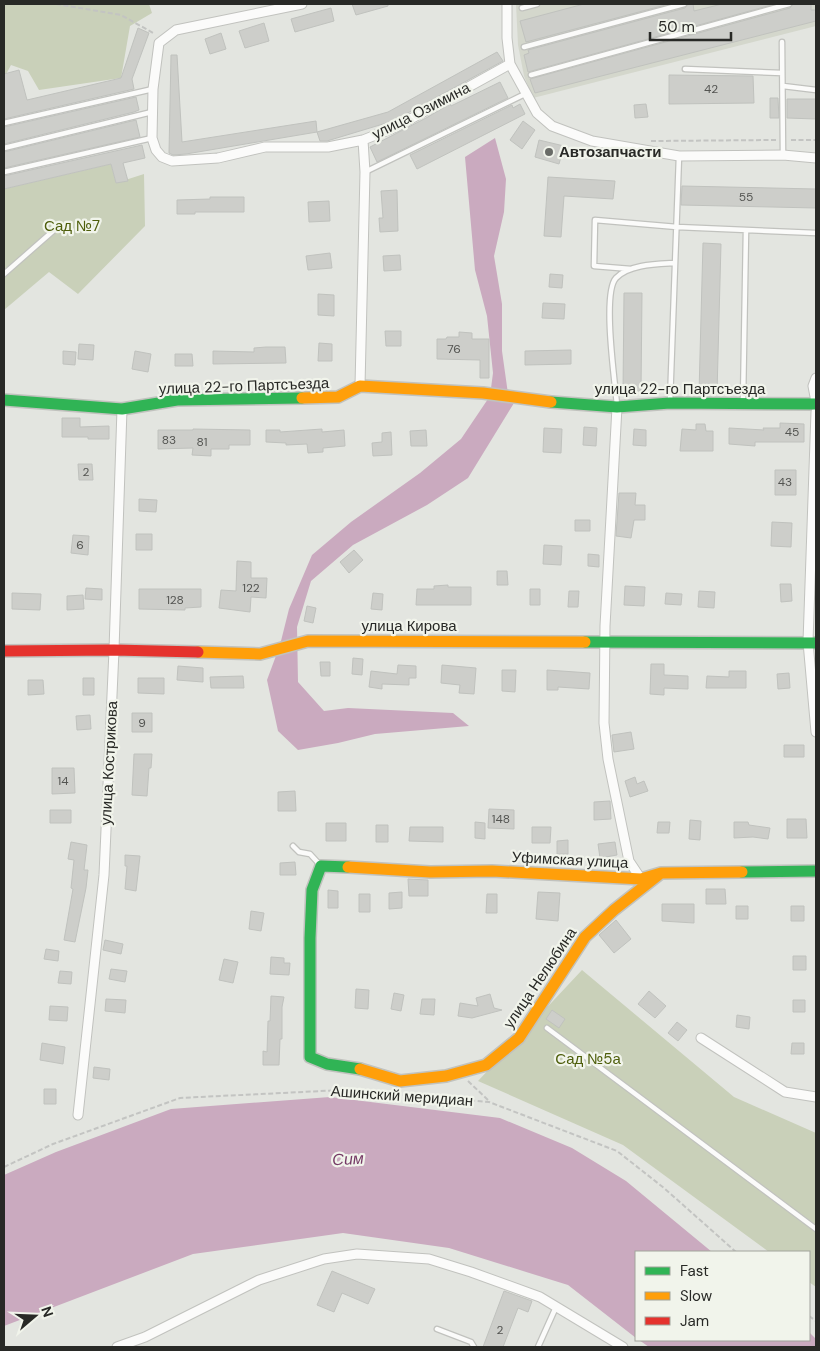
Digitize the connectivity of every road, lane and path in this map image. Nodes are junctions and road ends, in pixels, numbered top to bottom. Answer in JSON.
{"nodes":[{"id":1,"x":56,"y":4,"type":"edge"},
{"id":2,"x":302,"y":4,"type":"edge"},
{"id":3,"x":507,"y":4,"type":"edge"},
{"id":4,"x":537,"y":4,"type":"edge"},
{"id":5,"x":684,"y":4,"type":"edge"},
{"id":6,"x":789,"y":4,"type":"edge"},
{"id":7,"x":288,"y":5,"type":"edge"},
{"id":8,"x":522,"y":8,"type":"dead end"},
{"id":9,"x":782,"y":42,"type":"dead end"},
{"id":10,"x":159,"y":43,"type":"junction"},
{"id":11,"x":524,"y":47,"type":"dead end"},
{"id":12,"x":510,"y":64,"type":"junction"},
{"id":13,"x":685,"y":69,"type":"dead end"},
{"id":14,"x":782,"y":73,"type":"junction"},
{"id":15,"x":532,"y":75,"type":"dead end"},
{"id":16,"x":783,"y":86,"type":"junction"},
{"id":17,"x":153,"y":89,"type":"junction"},
{"id":18,"x":816,"y":90,"type":"edge"},
{"id":19,"x":525,"y":94,"type":"junction"},
{"id":20,"x":152,"y":112,"type":"junction"},
{"id":21,"x":4,"y":123,"type":"edge"},
{"id":22,"x":152,"y":138,"type":"junction"},
{"id":23,"x":363,"y":140,"type":"junction"},
{"id":24,"x":782,"y":140,"type":"junction"},
{"id":25,"x":816,"y":140,"type":"edge"},
{"id":26,"x":649,"y":141,"type":"dead end"},
{"id":27,"x":4,"y":148,"type":"edge"},
{"id":28,"x":783,"y":155,"type":"junction"},
{"id":29,"x":679,"y":156,"type":"junction"},
{"id":30,"x":816,"y":158,"type":"edge"},
{"id":31,"x":4,"y":172,"type":"edge"},
{"id":32,"x":364,"y":172,"type":"junction"},
{"id":33,"x":676,"y":227,"type":"junction"},
{"id":34,"x":746,"y":230,"type":"junction"},
{"id":35,"x":52,"y":232,"type":"dead end"},
{"id":36,"x":816,"y":233,"type":"edge"},
{"id":37,"x":675,"y":263,"type":"junction"},
{"id":38,"x":631,"y":269,"type":"junction"},
{"id":39,"x":4,"y":274,"type":"edge"},
{"id":40,"x":816,"y":378,"type":"edge"},
{"id":41,"x":360,"y":386,"type":"junction"},
{"id":42,"x":4,"y":400,"type":"edge"},
{"id":43,"x":670,"y":403,"type":"junction"},
{"id":44,"x":743,"y":404,"type":"junction"},
{"id":45,"x":816,"y":406,"type":"edge"},
{"id":46,"x":617,"y":407,"type":"junction"},
{"id":47,"x":122,"y":409,"type":"junction"},
{"id":48,"x":606,"y":642,"type":"junction"},
{"id":49,"x":812,"y":642,"type":"edge"},
{"id":50,"x":114,"y":650,"type":"junction"},
{"id":51,"x":4,"y":651,"type":"edge"},
{"id":52,"x":816,"y":732,"type":"edge"},
{"id":53,"x":293,"y":846,"type":"dead end"},
{"id":54,"x":321,"y":866,"type":"junction"},
{"id":55,"x":816,"y":871,"type":"edge"},
{"id":56,"x":661,"y":873,"type":"junction"},
{"id":57,"x":641,"y":878,"type":"junction"},
{"id":58,"x":547,"y":1028,"type":"dead end"},
{"id":59,"x":701,"y":1038,"type":"dead end"},
{"id":60,"x":459,"y":1072,"type":"junction"},
{"id":61,"x":816,"y":1097,"type":"edge"},
{"id":62,"x":489,"y":1102,"type":"junction"},
{"id":63,"x":78,"y":1115,"type":"dead end"},
{"id":64,"x":4,"y":1167,"type":"edge"},
{"id":65,"x":816,"y":1229,"type":"edge"},
{"id":66,"x":735,"y":1251,"type":"edge"},
{"id":67,"x":556,"y":1306,"type":"junction"},
{"id":68,"x":437,"y":1329,"type":"dead end"},
{"id":69,"x":117,"y":1347,"type":"edge"},
{"id":70,"x":474,"y":1347,"type":"edge"},
{"id":71,"x":538,"y":1347,"type":"edge"},
{"id":72,"x":623,"y":1347,"type":"edge"}],
"edges":[{"from":1,"to":10,"type":"path"},
{"from":2,"to":7,"type":"street"},
{"from":3,"to":12,"type":"street"},
{"from":4,"to":8,"type":"lane"},
{"from":5,"to":11,"type":"lane"},
{"from":6,"to":15,"type":"lane"},
{"from":7,"to":10,"type":"street"},
{"from":9,"to":14,"type":"lane"},
{"from":10,"to":17,"type":"street"},
{"from":12,"to":19,"type":"street"},
{"from":12,"to":23,"type":"street","name":"улица Озимина"},
{"from":13,"to":14,"type":"lane"},
{"from":14,"to":16,"type":"lane"},
{"from":16,"to":18,"type":"lane"},
{"from":16,"to":24,"type":"lane"},
{"from":17,"to":20,"type":"street"},
{"from":17,"to":21,"type":"lane"},
{"from":19,"to":29,"type":"street"},
{"from":19,"to":32,"type":"lane"},
{"from":20,"to":22,"type":"street"},
{"from":20,"to":27,"type":"lane"},
{"from":22,"to":23,"type":"street","name":"улица Озимина"},
{"from":22,"to":31,"type":"lane"},
{"from":23,"to":32,"type":"street"},
{"from":24,"to":25,"type":"path"},
{"from":24,"to":26,"type":"path"},
{"from":24,"to":28,"type":"lane"},
{"from":28,"to":29,"type":"street"},
{"from":28,"to":30,"type":"street"},
{"from":29,"to":33,"type":"lane"},
{"from":32,"to":41,"type":"street"},
{"from":33,"to":34,"type":"lane"},
{"from":33,"to":37,"type":"lane"},
{"from":33,"to":38,"type":"lane"},
{"from":34,"to":36,"type":"lane"},
{"from":34,"to":44,"type":"lane"},
{"from":35,"to":39,"type":"lane"},
{"from":37,"to":38,"type":"lane"},
{"from":37,"to":43,"type":"lane"},
{"from":38,"to":46,"type":"lane"},
{"from":40,"to":45,"type":"street"},
{"from":41,"to":46,"type":"street","name":"улица 22-го Партсъезда"},
{"from":41,"to":47,"type":"street","name":"улица 22-го Партсъезда"},
{"from":42,"to":47,"type":"street","name":"улица 22-го Партсъезда"},
{"from":43,"to":44,"type":"street","name":"улица 22-го Партсъезда"},
{"from":43,"to":46,"type":"street","name":"улица 22-го Партсъезда"},
{"from":44,"to":45,"type":"street","name":"улица 22-го Партсъезда"},
{"from":45,"to":49,"type":"street"},
{"from":46,"to":48,"type":"street"},
{"from":47,"to":50,"type":"street","name":"улица Кострикова"},
{"from":48,"to":49,"type":"street","name":"улица Кирова"},
{"from":48,"to":50,"type":"street","name":"улица Кирова"},
{"from":48,"to":57,"type":"street"},
{"from":49,"to":52,"type":"street"},
{"from":50,"to":51,"type":"street","name":"улица Кирова"},
{"from":50,"to":63,"type":"street","name":"улица Кострикова"},
{"from":53,"to":54,"type":"lane"},
{"from":54,"to":57,"type":"street","name":"Уфимская улица"},
{"from":54,"to":60,"type":"street","name":"улица Нелюбина"},
{"from":55,"to":56,"type":"street","name":"Уфимская улица"},
{"from":56,"to":57,"type":"street","name":"Уфимская улица"},
{"from":56,"to":60,"type":"street","name":"улица Нелюбина"},
{"from":58,"to":65,"type":"lane"},
{"from":59,"to":61,"type":"street"},
{"from":60,"to":62,"type":"path"},
{"from":62,"to":64,"type":"path","name":"Ашинский меридиан"},
{"from":62,"to":66,"type":"path","name":"Ашинский меридиан"},
{"from":67,"to":69,"type":"street"},
{"from":67,"to":71,"type":"lane"},
{"from":67,"to":72,"type":"street"},
{"from":68,"to":70,"type":"lane"}]}
